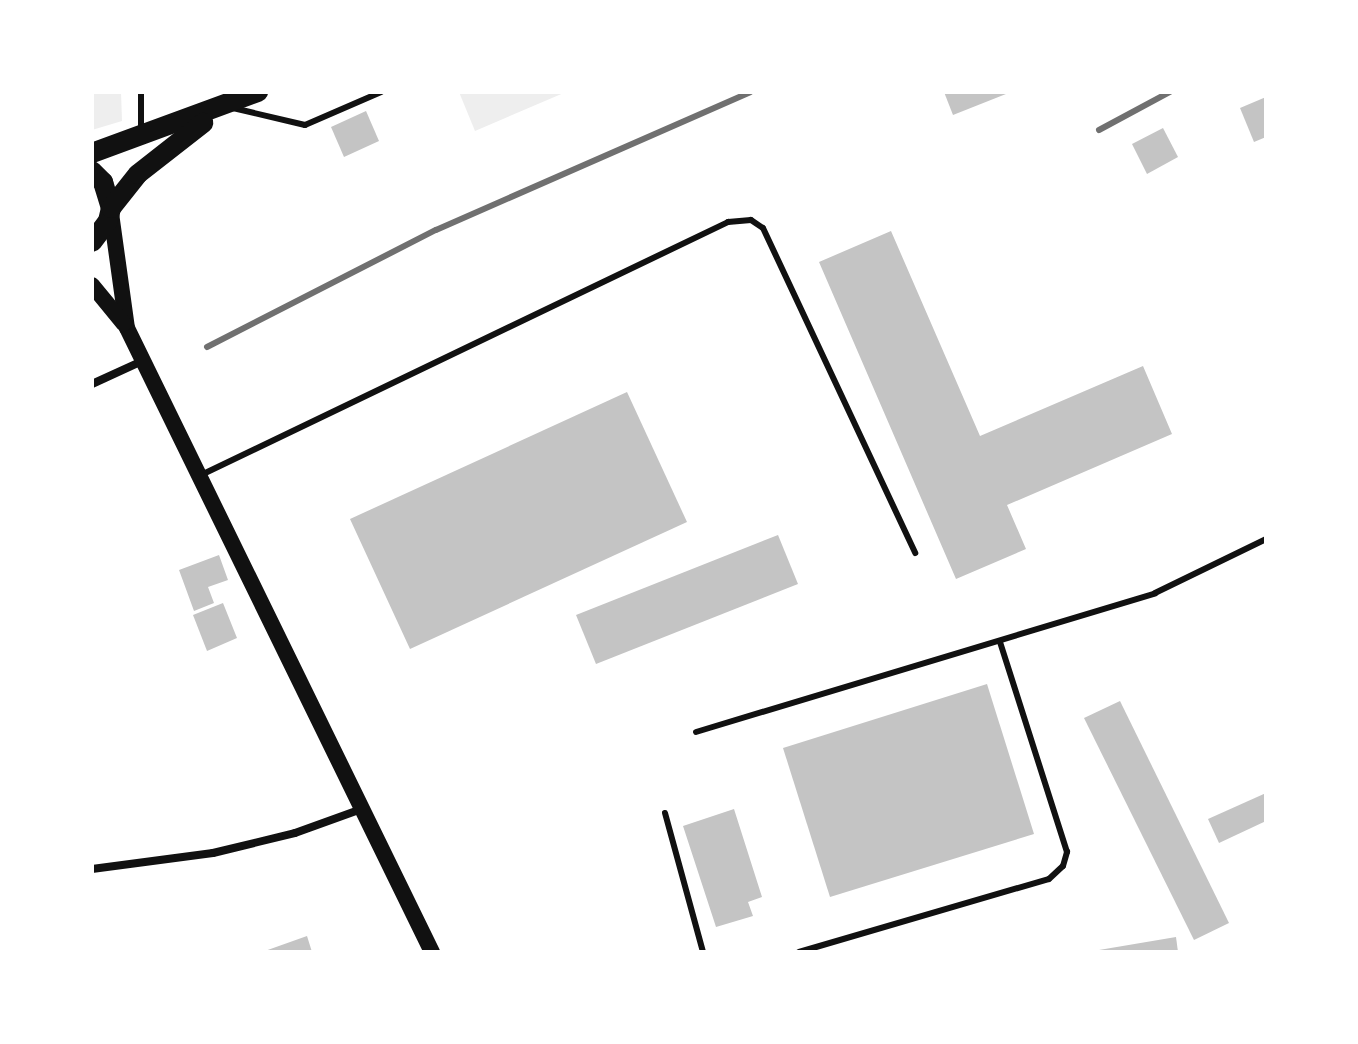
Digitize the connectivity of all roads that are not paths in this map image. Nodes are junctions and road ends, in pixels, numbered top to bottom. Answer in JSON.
{"nodes":[{"id":1,"x":141,"y":92,"type":"edge"},
{"id":2,"x":258,"y":92,"type":"edge"},
{"id":3,"x":381,"y":92,"type":"edge"},
{"id":4,"x":226,"y":106,"type":"junction"},
{"id":5,"x":142,"y":138,"type":"junction"},
{"id":6,"x":92,"y":153,"type":"edge"},
{"id":7,"x":92,"y":171,"type":"edge"},
{"id":8,"x":111,"y":208,"type":"junction"},
{"id":9,"x":92,"y":242,"type":"edge"},
{"id":10,"x":92,"y":285,"type":"edge"},
{"id":11,"x":127,"y":328,"type":"junction"},
{"id":12,"x":142,"y":361,"type":"junction"},
{"id":13,"x":92,"y":384,"type":"edge"},
{"id":14,"x":201,"y":475,"type":"junction"},
{"id":15,"x":1266,"y":539,"type":"edge"},
{"id":16,"x":915,"y":553,"type":"dead end"},
{"id":17,"x":1000,"y":642,"type":"junction"},
{"id":18,"x":696,"y":732,"type":"dead end"},
{"id":19,"x":365,"y":807,"type":"junction"},
{"id":20,"x":665,"y":813,"type":"dead end"},
{"id":21,"x":92,"y":869,"type":"edge"},
{"id":22,"x":432,"y":952,"type":"edge"},
{"id":23,"x":703,"y":952,"type":"edge"},
{"id":24,"x":799,"y":952,"type":"edge"}],
"edges":[{"from":1,"to":5,"type":"lane"},
{"from":2,"to":4,"type":"main road"},
{"from":3,"to":4,"type":"lane"},
{"from":4,"to":5,"type":"main road"},
{"from":4,"to":8,"type":"main road"},
{"from":5,"to":6,"type":"main road"},
{"from":7,"to":8,"type":"main road"},
{"from":8,"to":9,"type":"main road"},
{"from":8,"to":11,"type":"main road"},
{"from":10,"to":11,"type":"main road"},
{"from":11,"to":12,"type":"main road"},
{"from":12,"to":13,"type":"street"},
{"from":12,"to":14,"type":"main road"},
{"from":14,"to":16,"type":"lane"},
{"from":14,"to":19,"type":"main road"},
{"from":15,"to":17,"type":"lane"},
{"from":17,"to":18,"type":"lane"},
{"from":17,"to":24,"type":"lane"},
{"from":19,"to":21,"type":"street"},
{"from":19,"to":22,"type":"main road"},
{"from":20,"to":23,"type":"lane"}]}
